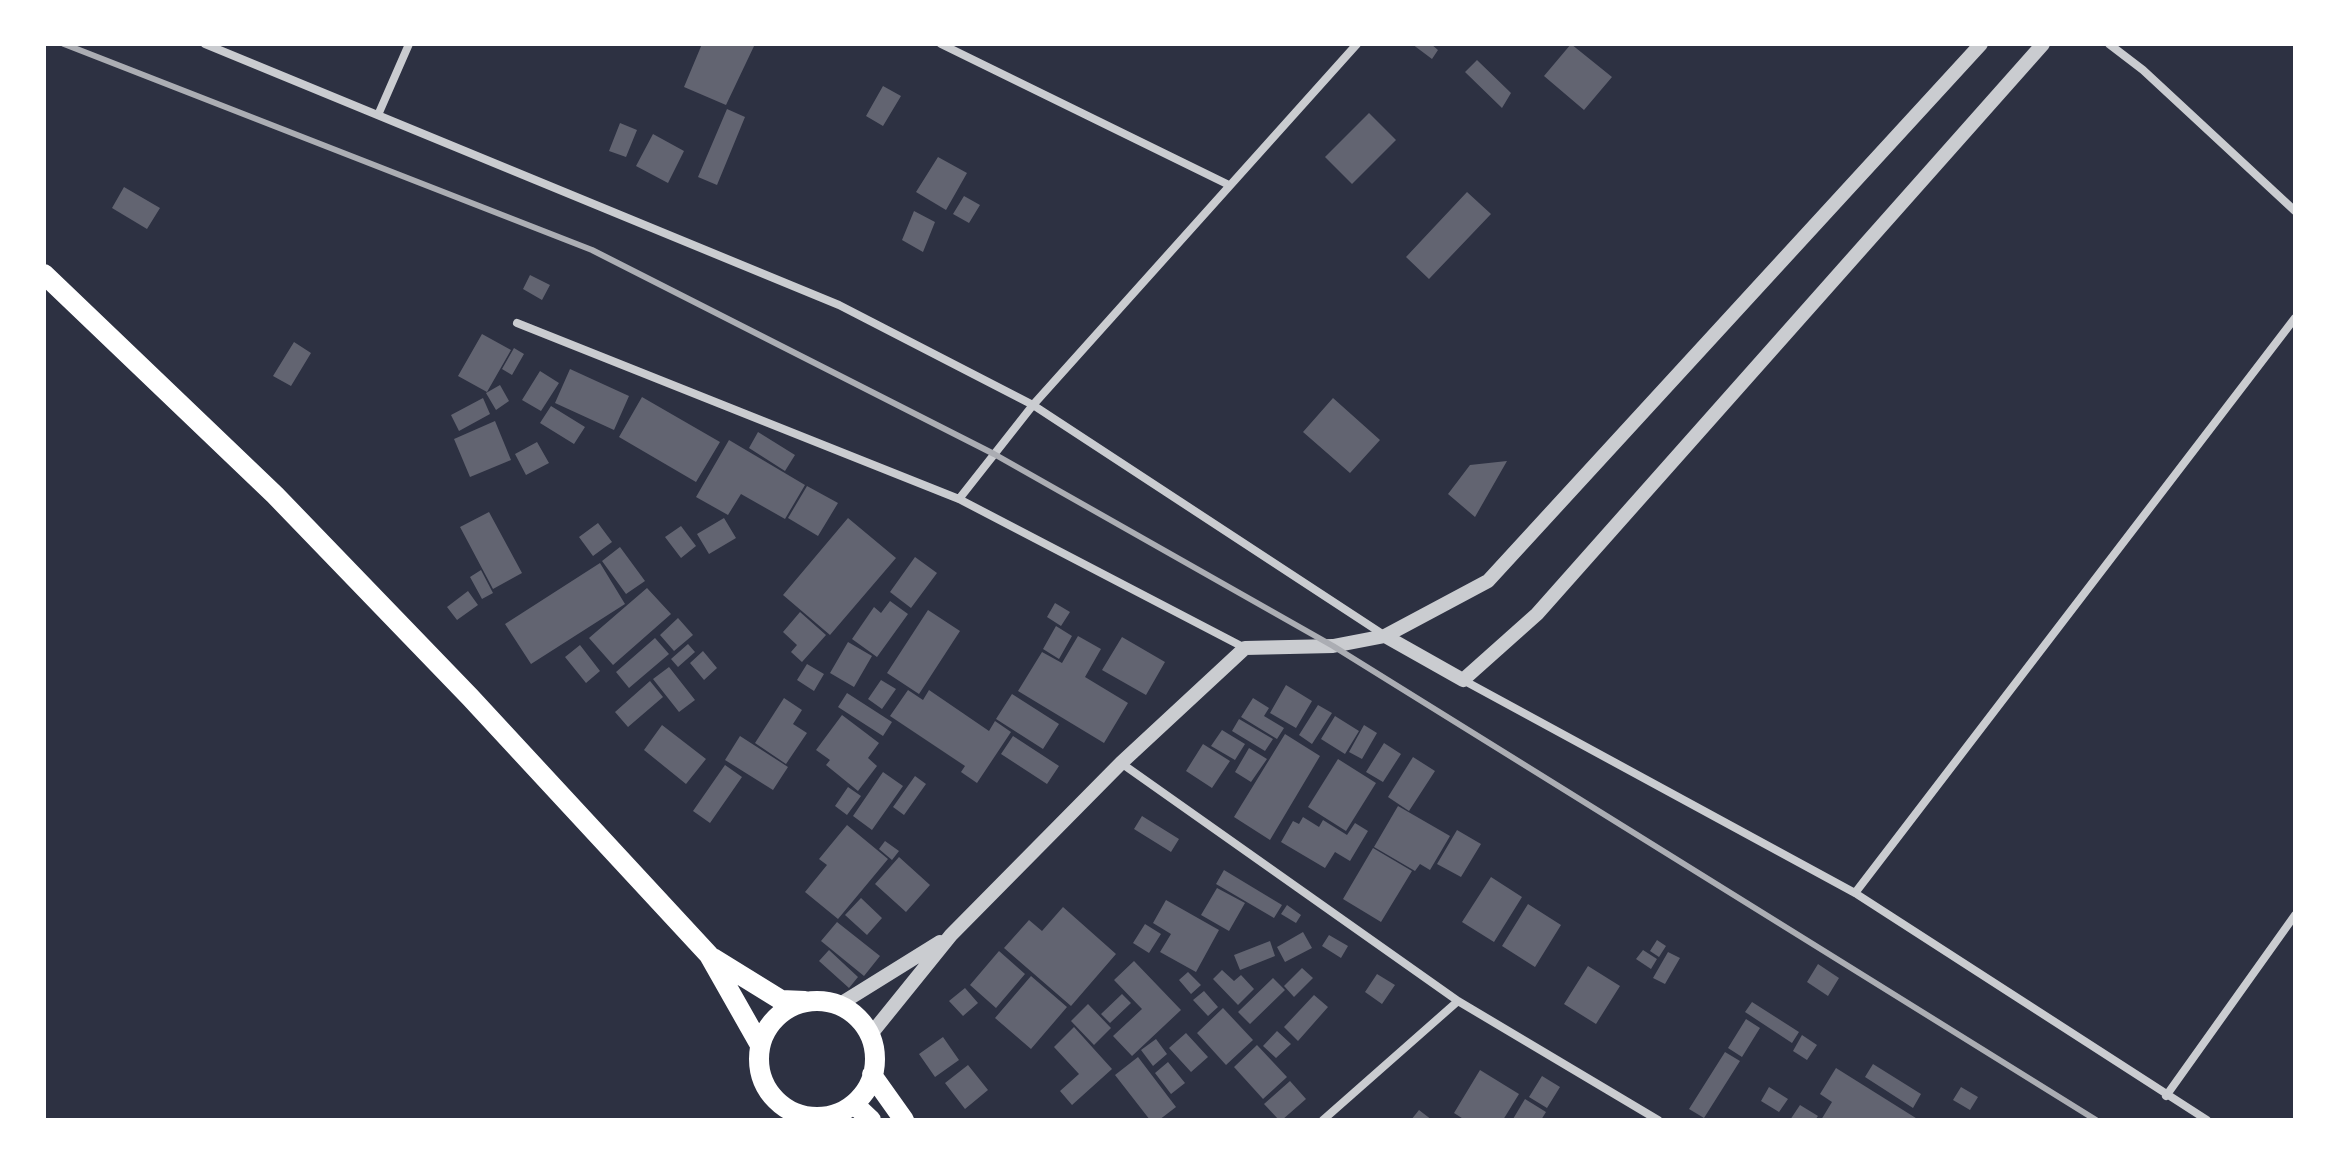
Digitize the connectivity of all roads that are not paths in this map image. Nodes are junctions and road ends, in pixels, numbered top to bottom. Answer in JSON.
{"nodes":[{"id":1,"x":205,"y":44,"type":"edge"},
{"id":2,"x":409,"y":44,"type":"edge"},
{"id":3,"x":941,"y":44,"type":"edge"},
{"id":4,"x":1357,"y":44,"type":"edge"},
{"id":5,"x":1981,"y":44,"type":"edge"},
{"id":6,"x":2043,"y":44,"type":"edge"},
{"id":7,"x":2109,"y":44,"type":"edge"},
{"id":8,"x":378,"y":115,"type":"junction"},
{"id":9,"x":1229,"y":185,"type":"junction"},
{"id":10,"x":2295,"y":211,"type":"edge"},
{"id":11,"x":44,"y":274,"type":"edge"},
{"id":12,"x":2295,"y":318,"type":"edge"},
{"id":13,"x":517,"y":323,"type":"dead end"},
{"id":14,"x":1033,"y":405,"type":"junction"},
{"id":15,"x":959,"y":499,"type":"junction"},
{"id":16,"x":1385,"y":636,"type":"junction"},
{"id":17,"x":1245,"y":648,"type":"junction"},
{"id":18,"x":1463,"y":680,"type":"junction"},
{"id":19,"x":1121,"y":763,"type":"junction"},
{"id":20,"x":1855,"y":893,"type":"junction"},
{"id":21,"x":2295,"y":915,"type":"edge"},
{"id":22,"x":951,"y":935,"type":"junction"},
{"id":23,"x":709,"y":955,"type":"junction"},
{"id":24,"x":809,"y":1001,"type":"junction"},
{"id":25,"x":1458,"y":1001,"type":"junction"},
{"id":26,"x":837,"y":1006,"type":"junction"},
{"id":27,"x":871,"y":1034,"type":"junction"},
{"id":28,"x":760,"y":1045,"type":"junction"},
{"id":29,"x":872,"y":1075,"type":"junction"},
{"id":30,"x":2166,"y":1096,"type":"junction"},
{"id":31,"x":853,"y":1110,"type":"edge"},
{"id":32,"x":820,"y":1119,"type":"edge"},
{"id":33,"x":871,"y":1120,"type":"edge"},
{"id":34,"x":904,"y":1120,"type":"edge"},
{"id":35,"x":1323,"y":1120,"type":"edge"},
{"id":36,"x":1658,"y":1120,"type":"edge"},
{"id":37,"x":2207,"y":1120,"type":"edge"}],
"edges":[{"from":1,"to":8,"type":"street"},
{"from":2,"to":8,"type":"street"},
{"from":3,"to":9,"type":"street"},
{"from":4,"to":9,"type":"street"},
{"from":5,"to":16,"type":"street"},
{"from":6,"to":18,"type":"street"},
{"from":7,"to":10,"type":"street"},
{"from":8,"to":14,"type":"street"},
{"from":9,"to":14,"type":"street"},
{"from":11,"to":23,"type":"main road"},
{"from":12,"to":20,"type":"street"},
{"from":13,"to":15,"type":"street"},
{"from":14,"to":15,"type":"street"},
{"from":14,"to":16,"type":"street"},
{"from":15,"to":17,"type":"street"},
{"from":16,"to":17,"type":"street"},
{"from":16,"to":18,"type":"street"},
{"from":17,"to":19,"type":"street"},
{"from":18,"to":20,"type":"street"},
{"from":19,"to":22,"type":"street"},
{"from":19,"to":25,"type":"street"},
{"from":20,"to":30,"type":"street"},
{"from":21,"to":30,"type":"street"},
{"from":22,"to":26,"type":"street"},
{"from":22,"to":27,"type":"street"},
{"from":23,"to":24,"type":"main road"},
{"from":23,"to":28,"type":"main road"},
{"from":24,"to":26,"type":"main road"},
{"from":24,"to":28,"type":"main road"},
{"from":25,"to":35,"type":"street"},
{"from":25,"to":36,"type":"street"},
{"from":26,"to":27,"type":"main road"},
{"from":27,"to":29,"type":"main road"},
{"from":28,"to":32,"type":"main road"},
{"from":29,"to":31,"type":"main road"},
{"from":29,"to":34,"type":"main road"},
{"from":30,"to":37,"type":"street"},
{"from":31,"to":32,"type":"main road"},
{"from":31,"to":33,"type":"main road"}]}
